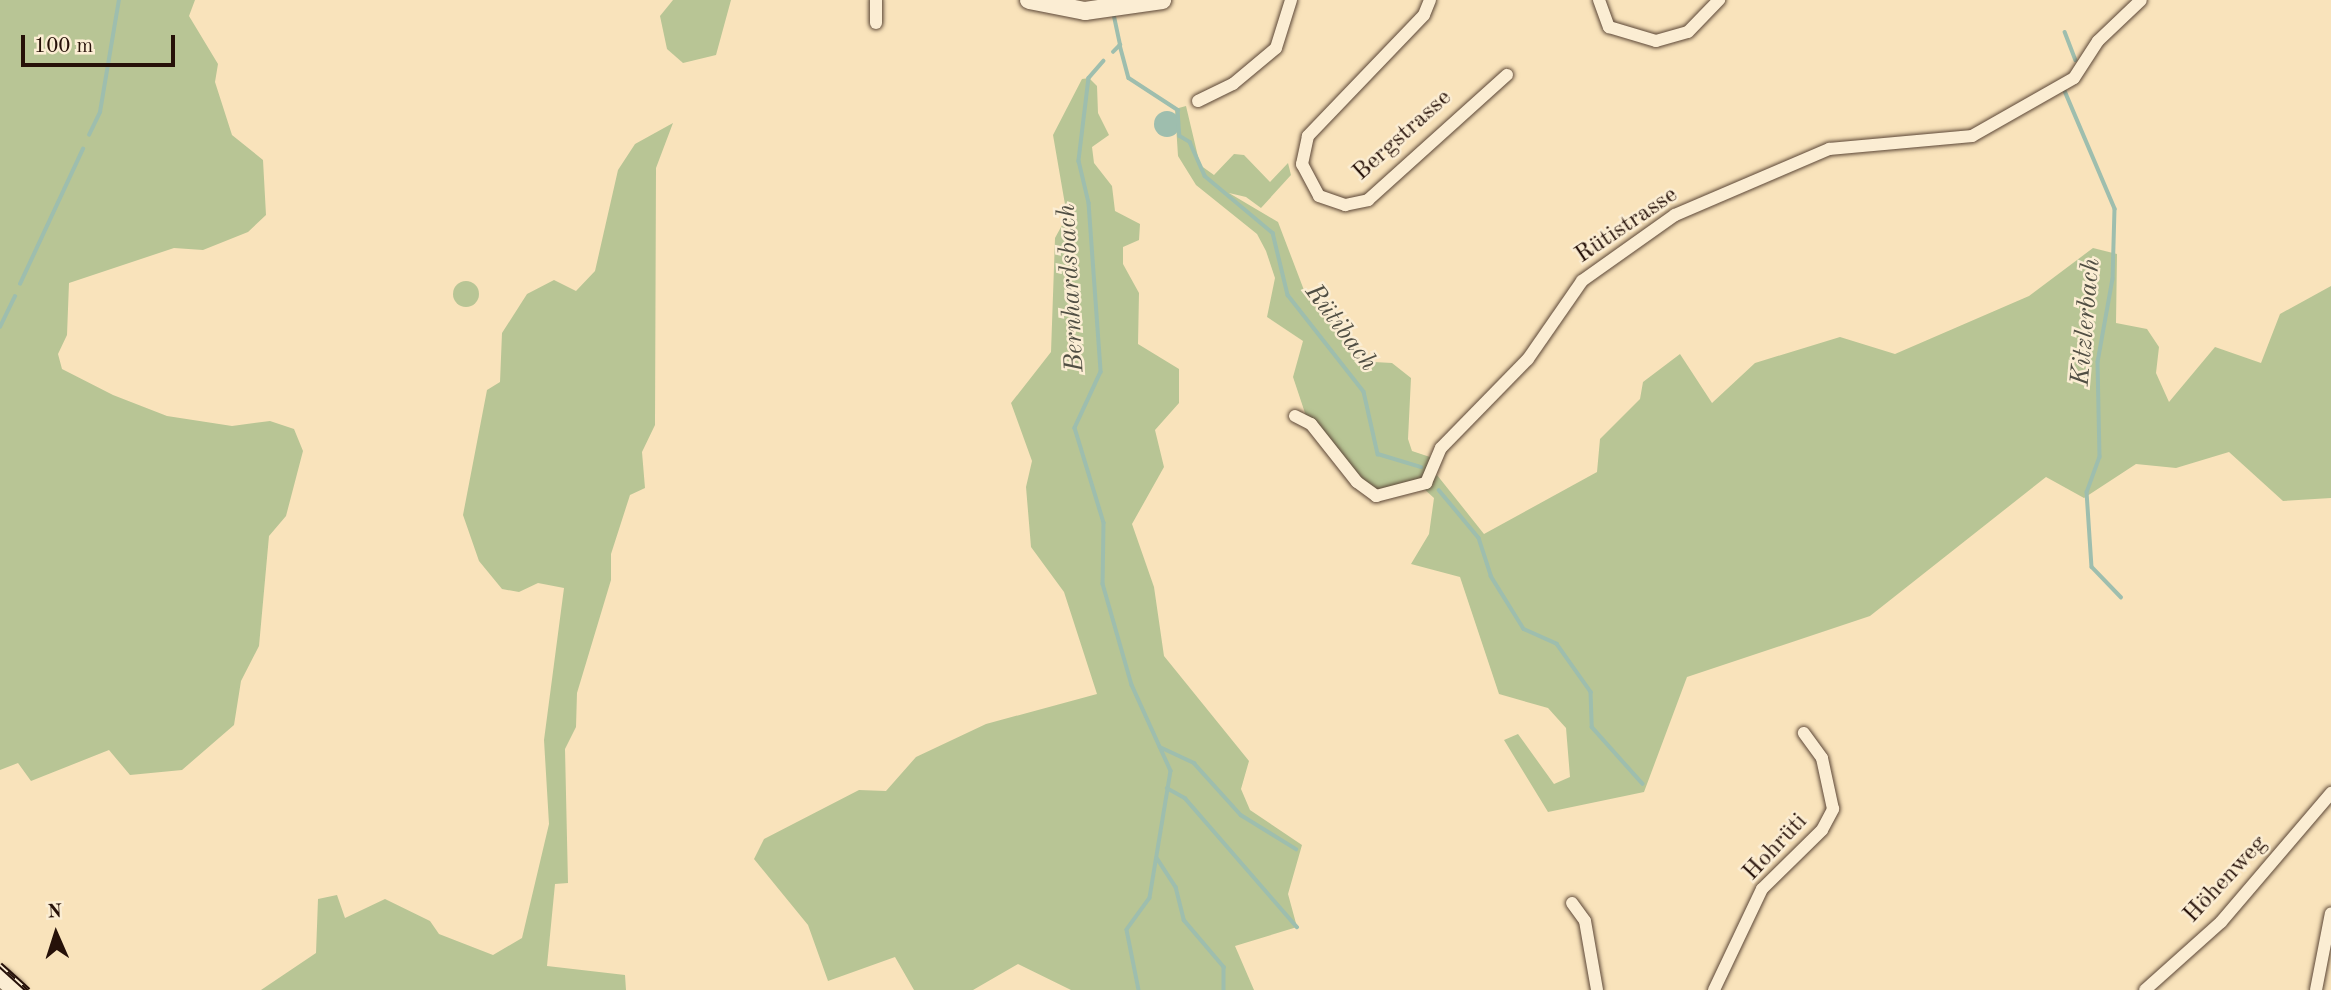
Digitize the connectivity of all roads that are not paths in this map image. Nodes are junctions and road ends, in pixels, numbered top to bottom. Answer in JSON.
{"nodes":[{"id":1,"x":876,"y":0,"type":"edge"},
{"id":2,"x":1029,"y":0,"type":"edge"},
{"id":3,"x":1162,"y":0,"type":"edge"},
{"id":4,"x":1290,"y":0,"type":"edge"},
{"id":5,"x":1430,"y":0,"type":"edge"},
{"id":6,"x":1600,"y":0,"type":"edge"},
{"id":7,"x":1719,"y":0,"type":"edge"},
{"id":8,"x":2141,"y":0,"type":"edge"},
{"id":9,"x":1140,"y":3,"type":"edge"},
{"id":10,"x":876,"y":23,"type":"dead end"},
{"id":11,"x":1507,"y":75,"type":"dead end"},
{"id":12,"x":1198,"y":100,"type":"dead end"},
{"id":13,"x":1295,"y":416,"type":"dead end"},
{"id":14,"x":1804,"y":733,"type":"dead end"},
{"id":15,"x":2331,"y":793,"type":"edge"},
{"id":16,"x":1572,"y":903,"type":"dead end"},
{"id":17,"x":2331,"y":913,"type":"edge"},
{"id":18,"x":0,"y":976,"type":"edge"},
{"id":19,"x":16,"y":990,"type":"edge"},
{"id":20,"x":1597,"y":990,"type":"edge"},
{"id":21,"x":1714,"y":990,"type":"edge"},
{"id":22,"x":2145,"y":990,"type":"edge"},
{"id":23,"x":2316,"y":990,"type":"edge"}],
"edges":[{"from":1,"to":10,"type":"street"},
{"from":2,"to":9,"type":"street"},
{"from":3,"to":9,"type":"street"},
{"from":4,"to":12,"type":"street"},
{"from":5,"to":11,"type":"street","name":"Bergstrasse"},
{"from":6,"to":7,"type":"street"},
{"from":8,"to":13,"type":"street","name":"Rütistrasse"},
{"from":14,"to":21,"type":"street","name":"Hohrüti"},
{"from":15,"to":22,"type":"street","name":"Höhenweg"},
{"from":16,"to":20,"type":"street"},
{"from":17,"to":23,"type":"street"},
{"from":18,"to":19,"type":"street"}]}
